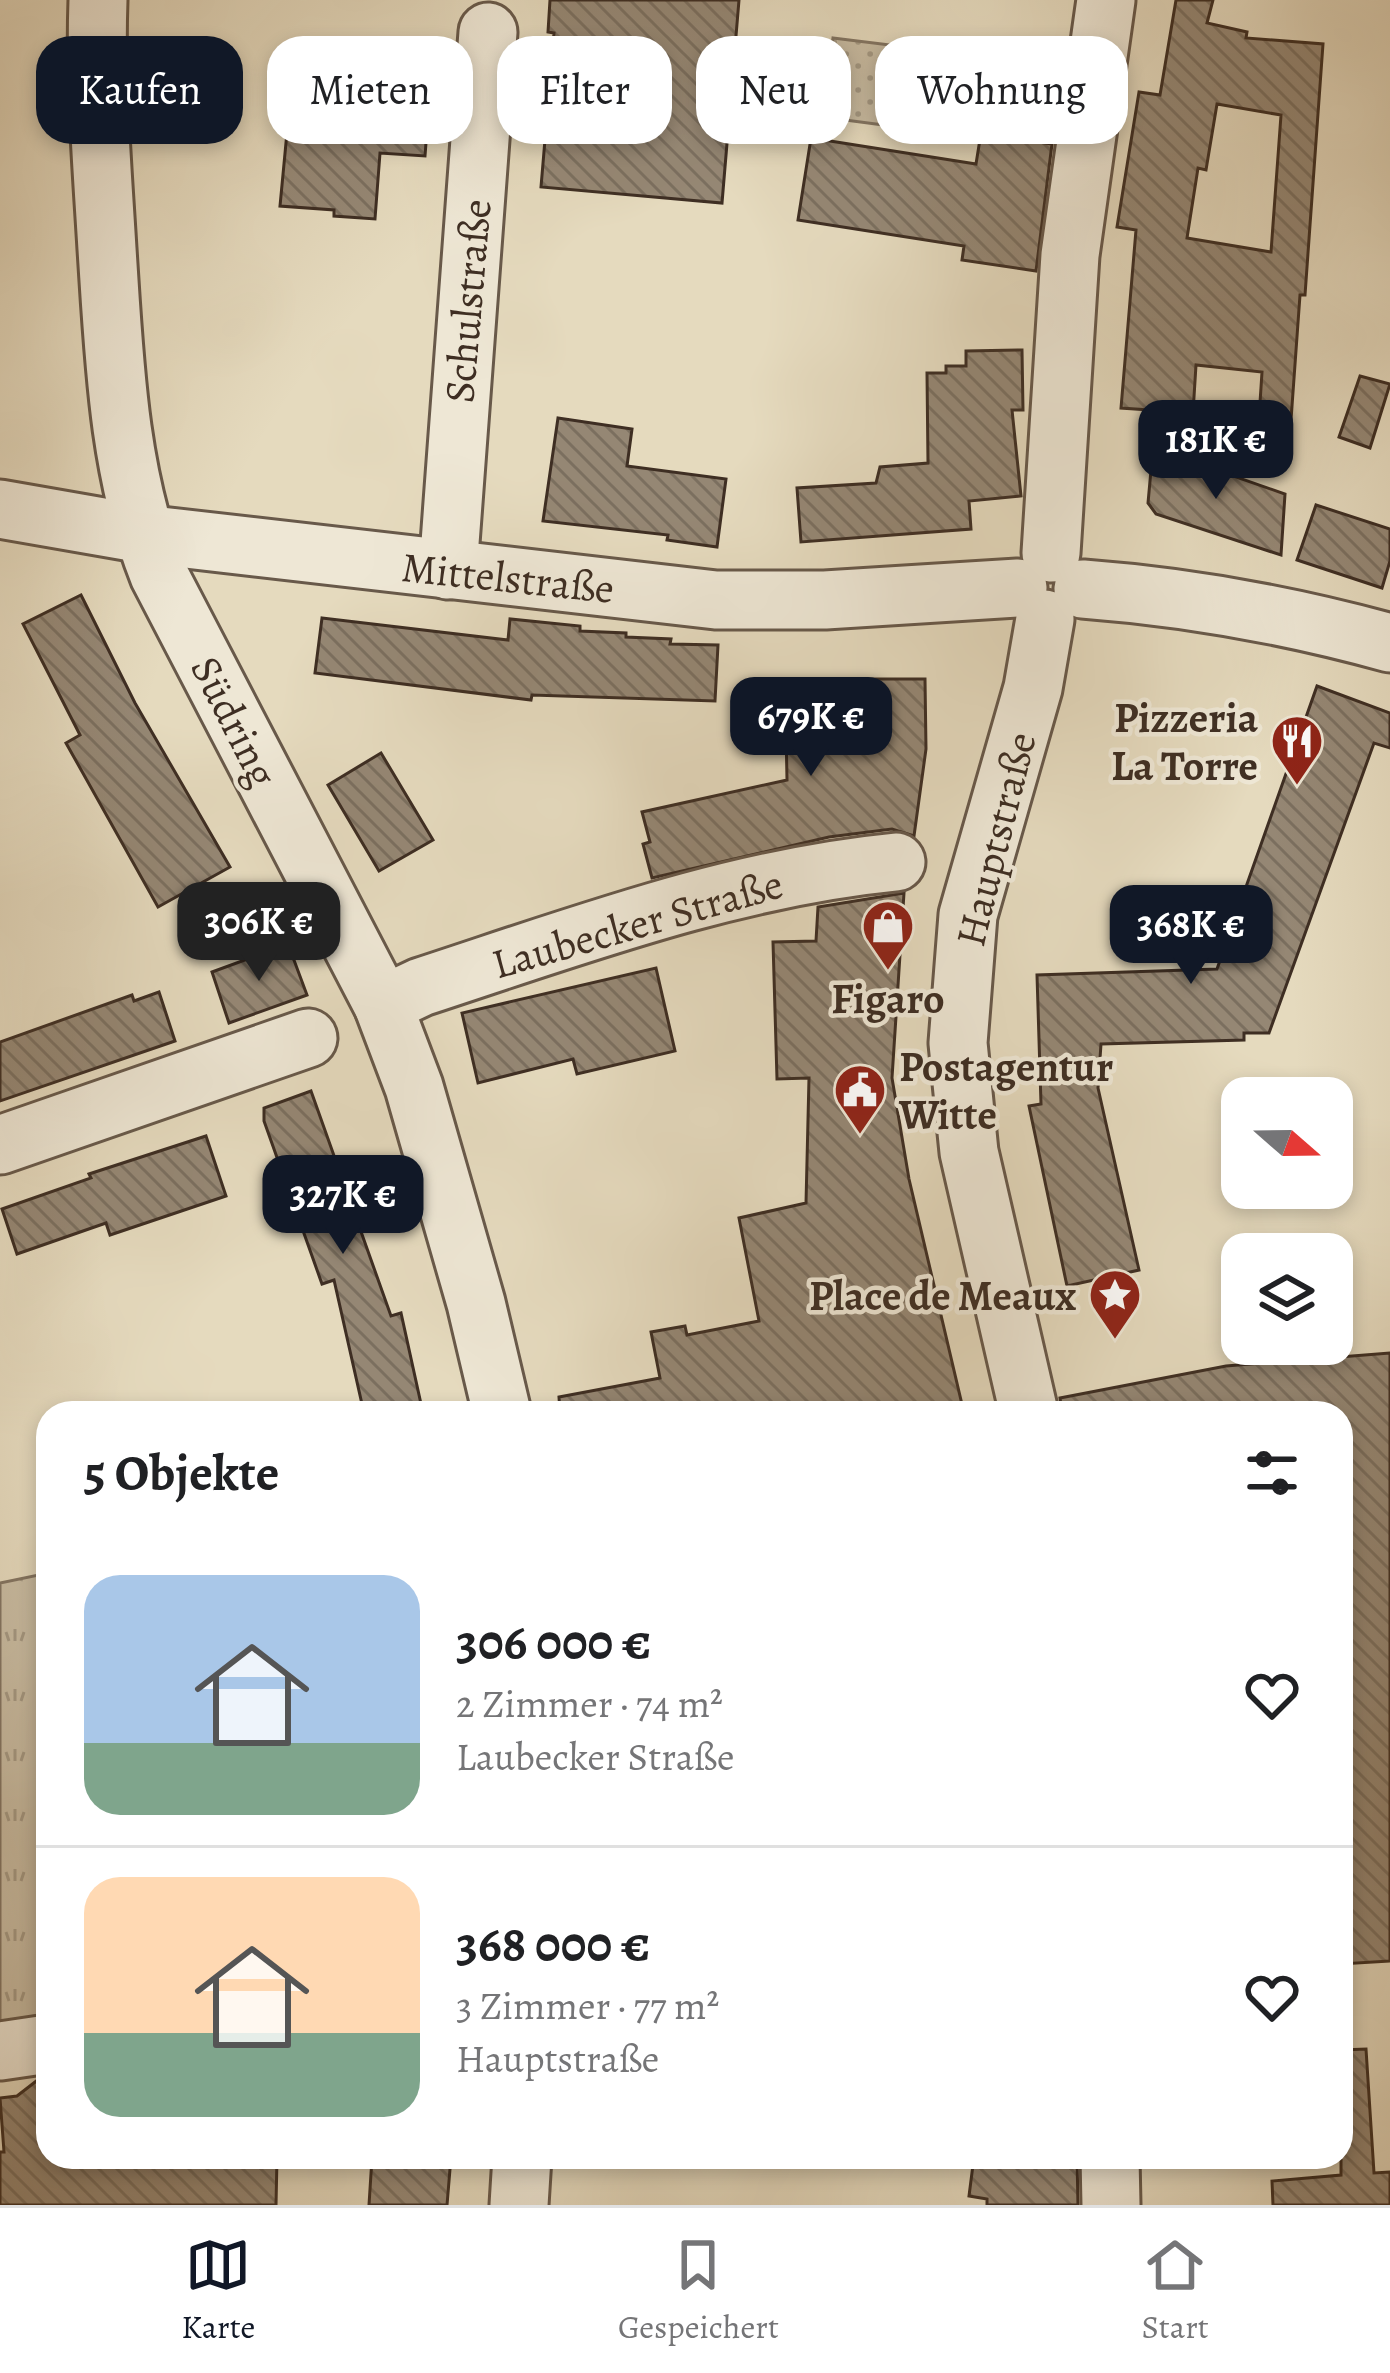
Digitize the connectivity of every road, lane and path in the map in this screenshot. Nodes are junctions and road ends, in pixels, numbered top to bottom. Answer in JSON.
{"nodes":[{"id":1,"x":98,"y":0,"type":"edge"},
{"id":2,"x":1106,"y":0,"type":"edge"},
{"id":3,"x":488,"y":32,"type":"dead end"},
{"id":4,"x":0,"y":509,"type":"edge"},
{"id":5,"x":142,"y":534,"type":"junction"},
{"id":6,"x":448,"y":570,"type":"junction"},
{"id":7,"x":1049,"y":587,"type":"junction"},
{"id":8,"x":1390,"y":643,"type":"edge"},
{"id":9,"x":896,"y":862,"type":"dead end"},
{"id":10,"x":383,"y":1004,"type":"junction"},
{"id":11,"x":308,"y":1038,"type":"dead end"},
{"id":12,"x":0,"y":1145,"type":"edge"},
{"id":13,"x":499,"y":1401,"type":"edge"},
{"id":14,"x":1026,"y":1401,"type":"edge"},
{"id":15,"x":36,"y":2046,"type":"edge"},
{"id":16,"x":0,"y":2050,"type":"edge"},
{"id":17,"x":520,"y":2169,"type":"edge"},
{"id":18,"x":1110,"y":2169,"type":"edge"},
{"id":19,"x":519,"y":2205,"type":"edge"},
{"id":20,"x":1111,"y":2205,"type":"edge"}],
"edges":[{"from":1,"to":5,"type":"street","name":"Südring"},
{"from":2,"to":7,"type":"street","name":"Hauptstraße"},
{"from":3,"to":6,"type":"street","name":"Schulstraße"},
{"from":4,"to":5,"type":"street","name":"Mittelstraße"},
{"from":5,"to":6,"type":"street","name":"Mittelstraße"},
{"from":5,"to":10,"type":"street","name":"Südring"},
{"from":6,"to":7,"type":"street","name":"Mittelstraße"},
{"from":7,"to":8,"type":"street","name":"Mittelstraße"},
{"from":7,"to":14,"type":"street","name":"Hauptstraße"},
{"from":9,"to":10,"type":"street","name":"Laubecker Straße"},
{"from":10,"to":13,"type":"street","name":"Südring"},
{"from":11,"to":12,"type":"street"},
{"from":15,"to":16,"type":"street"},
{"from":17,"to":19,"type":"street"},
{"from":18,"to":20,"type":"street"}]}
